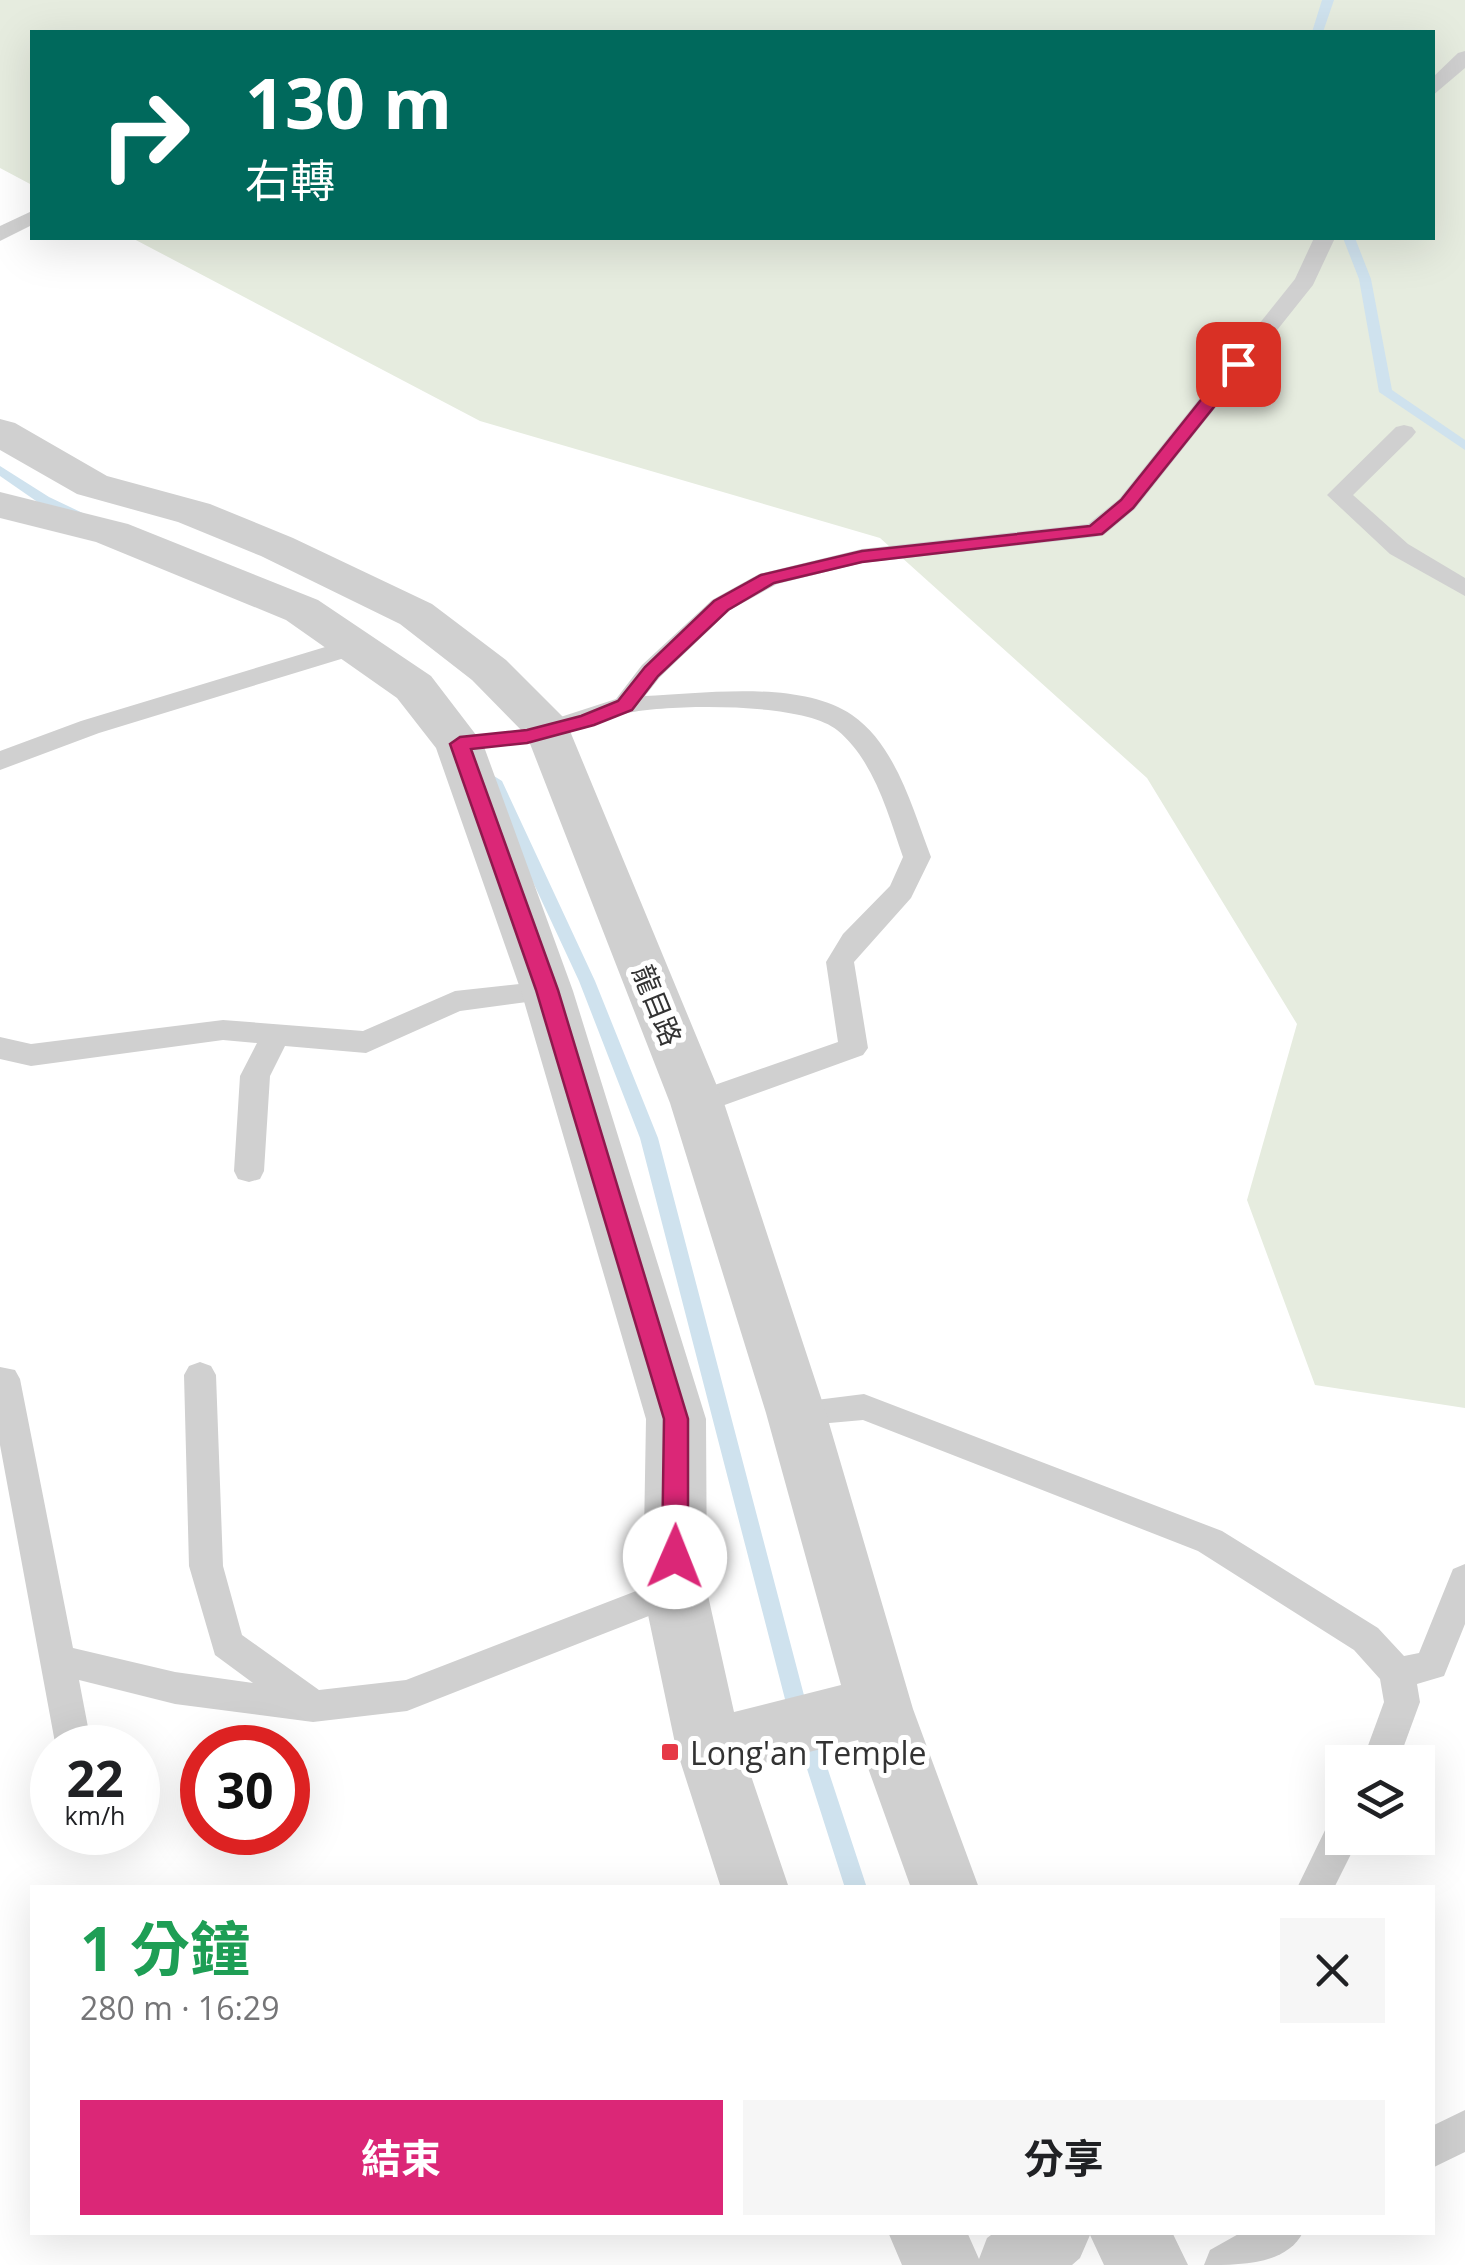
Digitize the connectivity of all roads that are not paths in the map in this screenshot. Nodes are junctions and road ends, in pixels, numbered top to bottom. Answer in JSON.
{"nodes":[{"id":1,"x":1465,"y":56,"type":"edge"},
{"id":2,"x":1435,"y":87,"type":"edge"},
{"id":3,"x":30,"y":218,"type":"edge"},
{"id":4,"x":0,"y":235,"type":"edge"},
{"id":5,"x":1323,"y":240,"type":"edge"},
{"id":6,"x":0,"y":432,"type":"edge"},
{"id":7,"x":1404,"y":432,"type":"dead end"},
{"id":8,"x":0,"y":505,"type":"edge"},
{"id":9,"x":1465,"y":588,"type":"edge"},
{"id":10,"x":355,"y":646,"type":"junction"},
{"id":11,"x":625,"y":705,"type":"junction"},
{"id":12,"x":538,"y":733,"type":"junction"},
{"id":13,"x":467,"y":743,"type":"junction"},
{"id":14,"x":0,"y":762,"type":"edge"},
{"id":15,"x":547,"y":990,"type":"junction"},
{"id":16,"x":278,"y":1033,"type":"junction"},
{"id":17,"x":0,"y":1048,"type":"edge"},
{"id":18,"x":697,"y":1103,"type":"junction"},
{"id":19,"x":249,"y":1171,"type":"dead end"},
{"id":20,"x":200,"y":1375,"type":"dead end"},
{"id":21,"x":4,"y":1379,"type":"dead end"},
{"id":22,"x":796,"y":1413,"type":"junction"},
{"id":23,"x":1465,"y":1579,"type":"edge"},
{"id":24,"x":674,"y":1591,"type":"junction"},
{"id":25,"x":55,"y":1659,"type":"junction"},
{"id":26,"x":1397,"y":1672,"type":"junction"},
{"id":27,"x":313,"y":1706,"type":"junction"},
{"id":28,"x":865,"y":1710,"type":"junction"},
{"id":29,"x":69,"y":1725,"type":"edge"},
{"id":30,"x":724,"y":1742,"type":"junction"},
{"id":31,"x":1386,"y":1745,"type":"edge"},
{"id":32,"x":1331,"y":1855,"type":"edge"},
{"id":33,"x":754,"y":1885,"type":"edge"},
{"id":34,"x":944,"y":1885,"type":"edge"},
{"id":35,"x":1316,"y":1885,"type":"edge"},
{"id":36,"x":1465,"y":2130,"type":"edge"},
{"id":37,"x":1435,"y":2146,"type":"edge"},
{"id":38,"x":926,"y":2235,"type":"edge"},
{"id":39,"x":1050,"y":2235,"type":"edge"},
{"id":40,"x":1128,"y":2235,"type":"edge"},
{"id":41,"x":1277,"y":2235,"type":"edge"},
{"id":42,"x":944,"y":2265,"type":"edge"},
{"id":43,"x":1014,"y":2265,"type":"edge"},
{"id":44,"x":1150,"y":2265,"type":"edge"},
{"id":45,"x":1225,"y":2265,"type":"edge"}],
"edges":[{"from":1,"to":2,"type":"lane"},
{"from":3,"to":4,"type":"lane"},
{"from":5,"to":11,"type":"lane"},
{"from":6,"to":12,"type":"street","name":"龍目路"},
{"from":7,"to":9,"type":"lane"},
{"from":8,"to":10,"type":"street"},
{"from":10,"to":13,"type":"street"},
{"from":10,"to":14,"type":"lane"},
{"from":11,"to":12,"type":"lane"},
{"from":11,"to":18,"type":"lane"},
{"from":12,"to":13,"type":"street"},
{"from":12,"to":18,"type":"street","name":"龍目路"},
{"from":13,"to":15,"type":"street"},
{"from":15,"to":16,"type":"lane"},
{"from":15,"to":24,"type":"street"},
{"from":16,"to":17,"type":"lane"},
{"from":16,"to":19,"type":"lane"},
{"from":18,"to":22,"type":"street","name":"龍目路"},
{"from":20,"to":27,"type":"lane"},
{"from":21,"to":25,"type":"lane"},
{"from":22,"to":26,"type":"lane"},
{"from":22,"to":28,"type":"street","name":"龍目路"},
{"from":23,"to":26,"type":"lane"},
{"from":24,"to":27,"type":"lane"},
{"from":24,"to":30,"type":"street"},
{"from":25,"to":27,"type":"lane"},
{"from":25,"to":29,"type":"lane"},
{"from":26,"to":31,"type":"lane"},
{"from":28,"to":30,"type":"street"},
{"from":28,"to":34,"type":"street","name":"龍目路"},
{"from":30,"to":33,"type":"street"},
{"from":32,"to":35,"type":"lane"},
{"from":36,"to":37,"type":"lane"},
{"from":38,"to":42,"type":"street"},
{"from":39,"to":43,"type":"street"},
{"from":40,"to":44,"type":"street"},
{"from":41,"to":45,"type":"lane"}]}
